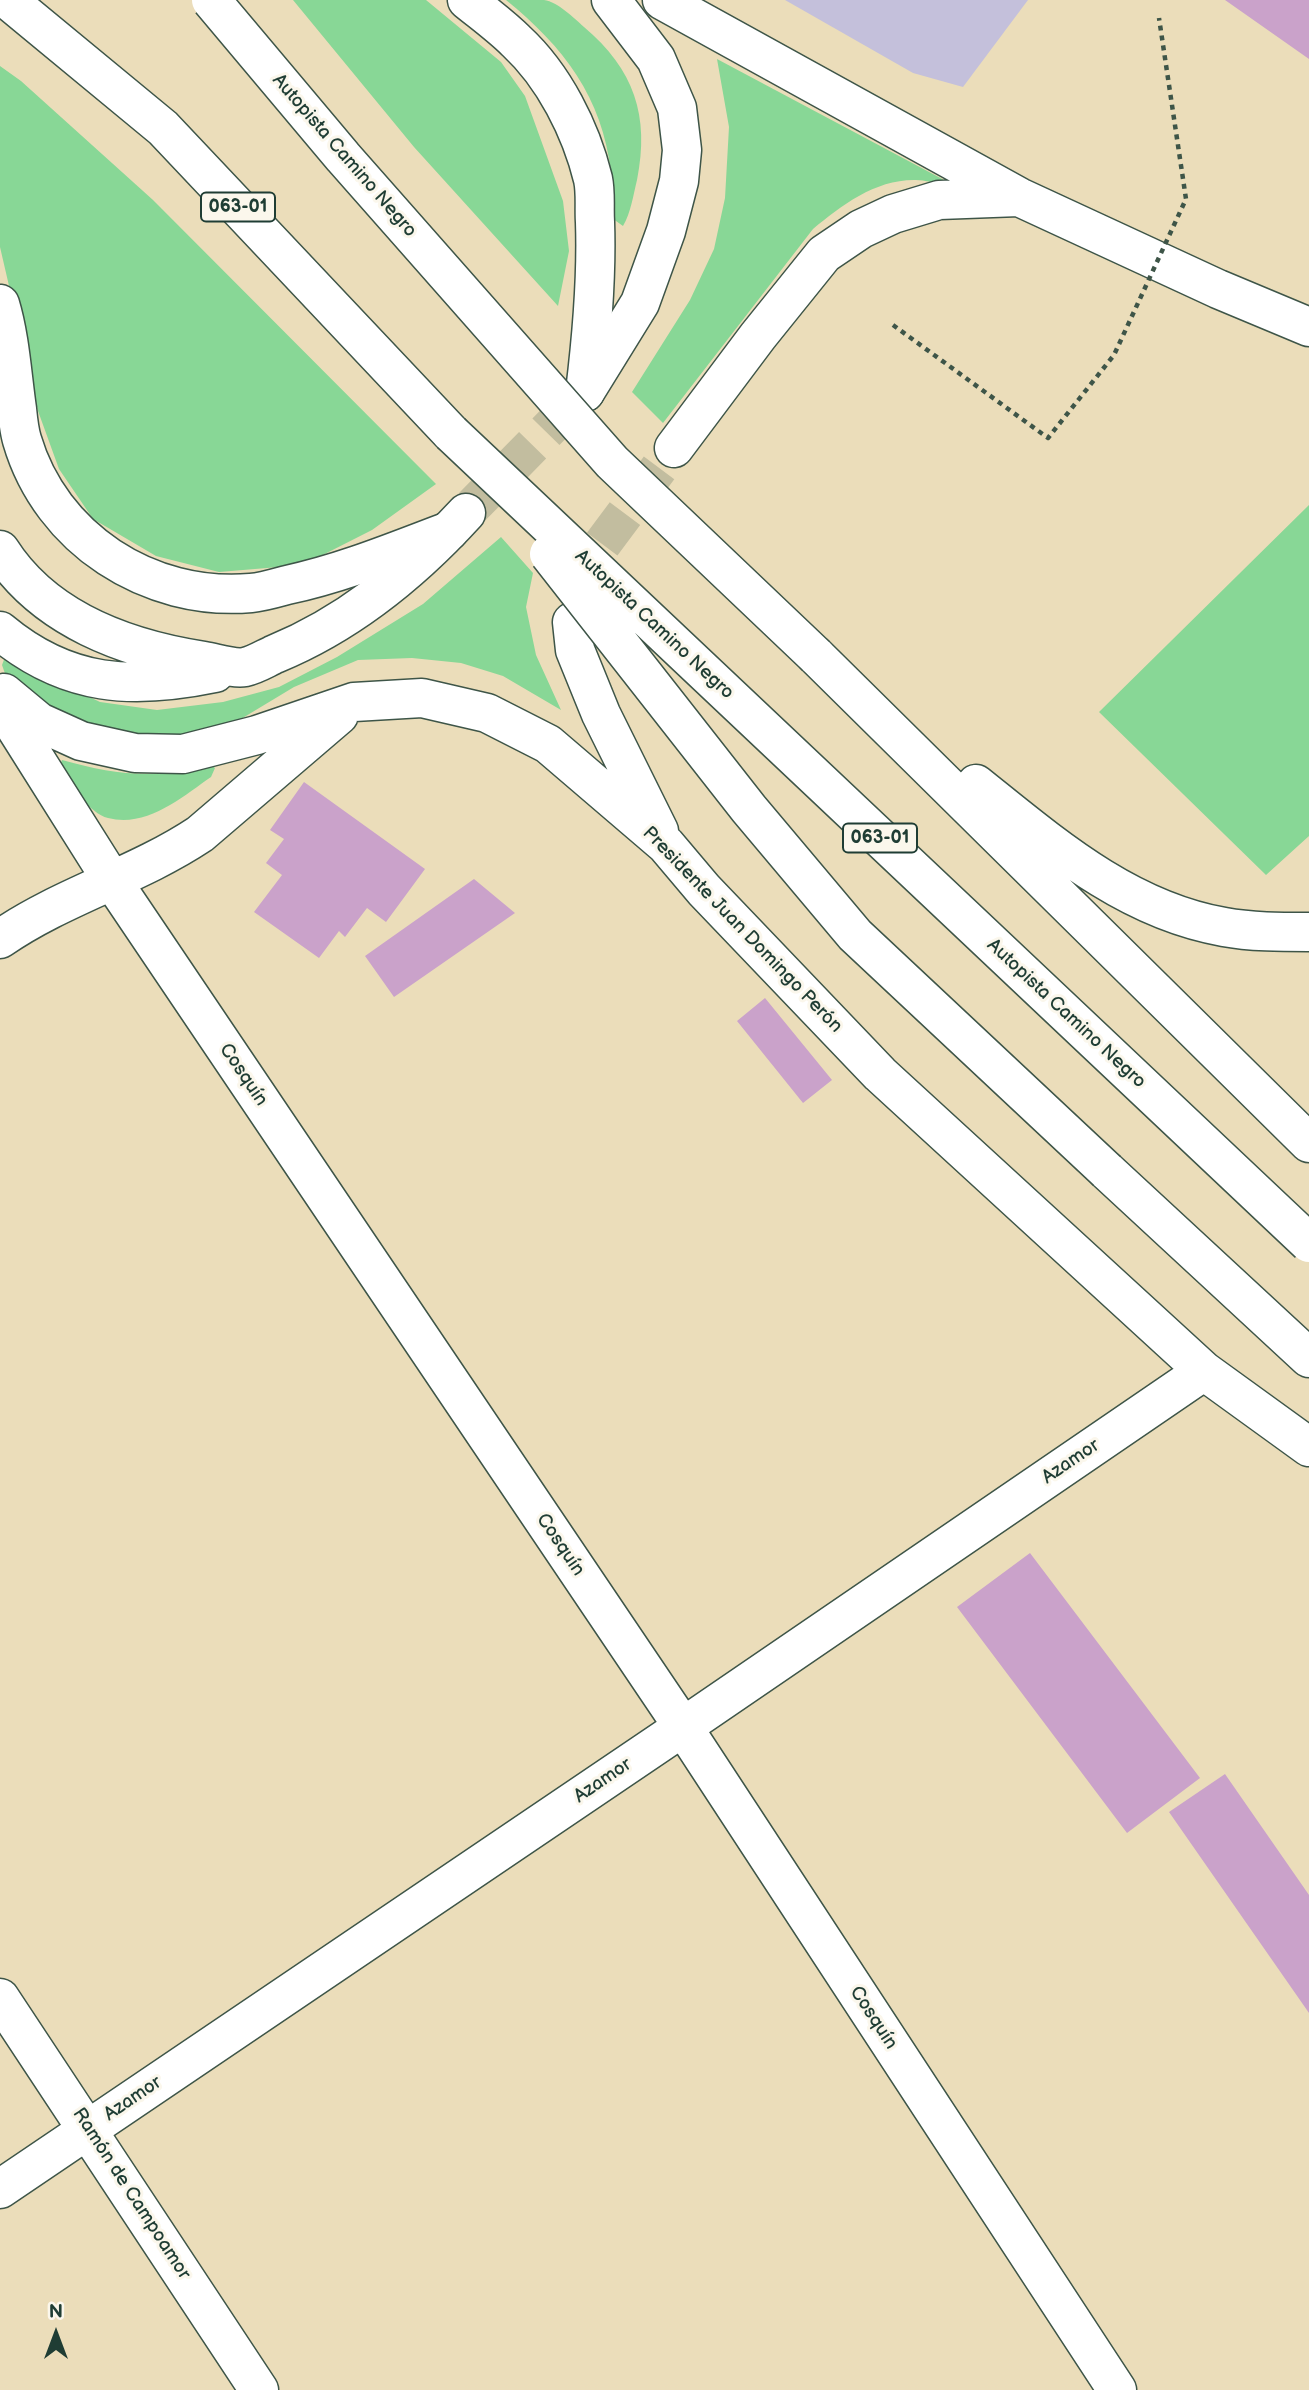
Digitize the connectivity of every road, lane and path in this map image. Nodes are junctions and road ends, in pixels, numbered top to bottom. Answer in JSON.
{"nodes":[{"id":1,"x":8,"y":0,"type":"edge"},
{"id":2,"x":211,"y":0,"type":"edge"},
{"id":3,"x":611,"y":0,"type":"edge"},
{"id":4,"x":662,"y":0,"type":"edge"},
{"id":5,"x":474,"y":6,"type":"edge"},
{"id":6,"x":1159,"y":18,"type":"dead end"},
{"id":7,"x":1019,"y":197,"type":"junction"},
{"id":8,"x":0,"y":304,"type":"edge"},
{"id":9,"x":893,"y":325,"type":"dead end"},
{"id":10,"x":1309,"y":327,"type":"edge"},
{"id":11,"x":451,"y":433,"type":"junction"},
{"id":12,"x":674,"y":448,"type":"tunnel mouth"},
{"id":13,"x":0,"y":550,"type":"edge"},
{"id":14,"x":572,"y":622,"type":"tunnel mouth"},
{"id":15,"x":0,"y":631,"type":"edge"},
{"id":16,"x":816,"y":656,"type":"junction"},
{"id":17,"x":244,"y":667,"type":"junction"},
{"id":18,"x":0,"y":689,"type":"edge"},
{"id":19,"x":354,"y":702,"type":"junction"},
{"id":20,"x":0,"y":703,"type":"edge"},
{"id":21,"x":666,"y":845,"type":"junction"},
{"id":22,"x":111,"y":880,"type":"junction"},
{"id":23,"x":1309,"y":932,"type":"edge"},
{"id":24,"x":0,"y":939,"type":"edge"},
{"id":25,"x":1309,"y":1143,"type":"edge"},
{"id":26,"x":1309,"y":1243,"type":"edge"},
{"id":27,"x":1309,"y":1358,"type":"edge"},
{"id":28,"x":1204,"y":1371,"type":"junction"},
{"id":29,"x":1309,"y":1447,"type":"edge"},
{"id":30,"x":683,"y":1727,"type":"junction"},
{"id":31,"x":0,"y":1998,"type":"edge"},
{"id":32,"x":88,"y":2129,"type":"junction"},
{"id":33,"x":0,"y":2189,"type":"edge"},
{"id":34,"x":259,"y":2390,"type":"edge"},
{"id":35,"x":1117,"y":2390,"type":"edge"}],
"edges":[{"from":1,"to":11,"type":"main road","name":"Autopista Camino Negro","number":"063-01"},
{"from":2,"to":16,"type":"main road","name":"Autopista Camino Negro","bridge":true},
{"from":3,"to":5,"type":"main road"},
{"from":4,"to":7,"type":"main road"},
{"from":6,"to":9,"type":"path","bridge":true},
{"from":7,"to":10,"type":"main road"},
{"from":7,"to":12,"type":"main road"},
{"from":8,"to":17,"type":"main road"},
{"from":11,"to":26,"type":"main road","name":"Autopista Camino Negro","number":"063-01","bridge":true},
{"from":11,"to":27,"type":"main road","bridge":true},
{"from":13,"to":17,"type":"main road"},
{"from":14,"to":21,"type":"main road"},
{"from":15,"to":17,"type":"main road"},
{"from":16,"to":23,"type":"main road"},
{"from":16,"to":25,"type":"main road","name":"Autopista Camino Negro"},
{"from":18,"to":19,"type":"main road","name":"Presidente Juan Domingo Perón"},
{"from":19,"to":21,"type":"main road","name":"Presidente Juan Domingo Perón"},
{"from":19,"to":22,"type":"main road"},
{"from":20,"to":22,"type":"main road","name":"Cosquín"},
{"from":21,"to":28,"type":"main road","name":"Presidente Juan Domingo Perón"},
{"from":22,"to":24,"type":"main road"},
{"from":22,"to":30,"type":"main road","name":"Cosquín"},
{"from":28,"to":29,"type":"main road","name":"Presidente Juan Domingo Perón"},
{"from":28,"to":30,"type":"main road","name":"Azamor"},
{"from":30,"to":32,"type":"main road","name":"Azamor"},
{"from":30,"to":35,"type":"main road","name":"Cosquín"},
{"from":31,"to":32,"type":"main road","name":"Ramón de Campoamor"},
{"from":32,"to":33,"type":"main road","name":"Azamor"},
{"from":32,"to":34,"type":"main road","name":"Ramón de Campoamor"}]}
